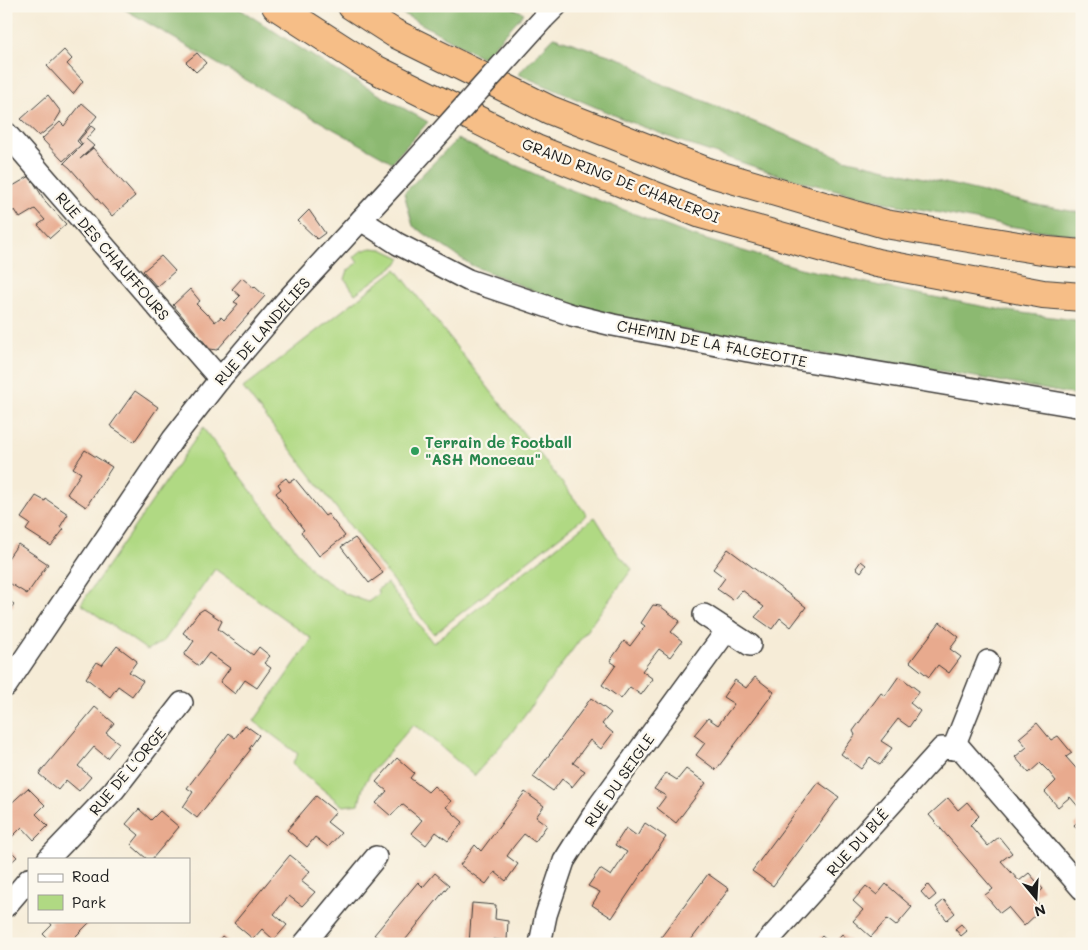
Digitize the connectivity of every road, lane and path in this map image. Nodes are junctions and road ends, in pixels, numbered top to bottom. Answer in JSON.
{"nodes":[{"id":1,"x":276,"y":6,"type":"edge"},
{"id":2,"x":352,"y":6,"type":"edge"},
{"id":3,"x":550,"y":13,"type":"edge"},
{"id":4,"x":6,"y":133,"type":"edge"},
{"id":5,"x":361,"y":220,"type":"junction"},
{"id":6,"x":1082,"y":254,"type":"edge"},
{"id":7,"x":1082,"y":298,"type":"edge"},
{"id":8,"x":220,"y":379,"type":"junction"},
{"id":9,"x":1082,"y":407,"type":"edge"},
{"id":10,"x":704,"y":615,"type":"dead end"},
{"id":11,"x":727,"y":630,"type":"junction"},
{"id":12,"x":750,"y":645,"type":"dead end"},
{"id":13,"x":988,"y":661,"type":"dead end"},
{"id":14,"x":6,"y":686,"type":"edge"},
{"id":15,"x":182,"y":703,"type":"dead end"},
{"id":16,"x":953,"y":749,"type":"junction"},
{"id":17,"x":376,"y":857,"type":"dead end"},
{"id":18,"x":49,"y":858,"type":"edge"},
{"id":19,"x":28,"y":880,"type":"edge"},
{"id":20,"x":1082,"y":889,"type":"edge"},
{"id":21,"x":6,"y":906,"type":"edge"},
{"id":22,"x":304,"y":944,"type":"edge"},
{"id":23,"x":540,"y":944,"type":"edge"},
{"id":24,"x":765,"y":944,"type":"edge"}],
"edges":[{"from":1,"to":7,"type":"highway","name":"GRAND RING DE CHARLEROI"},
{"from":2,"to":6,"type":"highway"},
{"from":3,"to":5,"type":"street","name":"RUE DE LANDELIES","bridge":true},
{"from":4,"to":8,"type":"street","name":"RUE DES CHAUFFOURS"},
{"from":5,"to":8,"type":"street","name":"RUE DE LANDELIES"},
{"from":5,"to":9,"type":"street","name":"CHEMIN DE LA FALGEOTTE"},
{"from":8,"to":14,"type":"street","name":"RUE DE LANDELIES"},
{"from":10,"to":11,"type":"street"},
{"from":11,"to":12,"type":"street"},
{"from":11,"to":23,"type":"street","name":"RUE DU SEIGLE"},
{"from":13,"to":16,"type":"street"},
{"from":15,"to":18,"type":"street","name":"RUE DE L'ORGE"},
{"from":16,"to":20,"type":"street"},
{"from":16,"to":24,"type":"street","name":"RUE DU BLÉ"},
{"from":17,"to":22,"type":"street"},
{"from":19,"to":21,"type":"street"}]}
